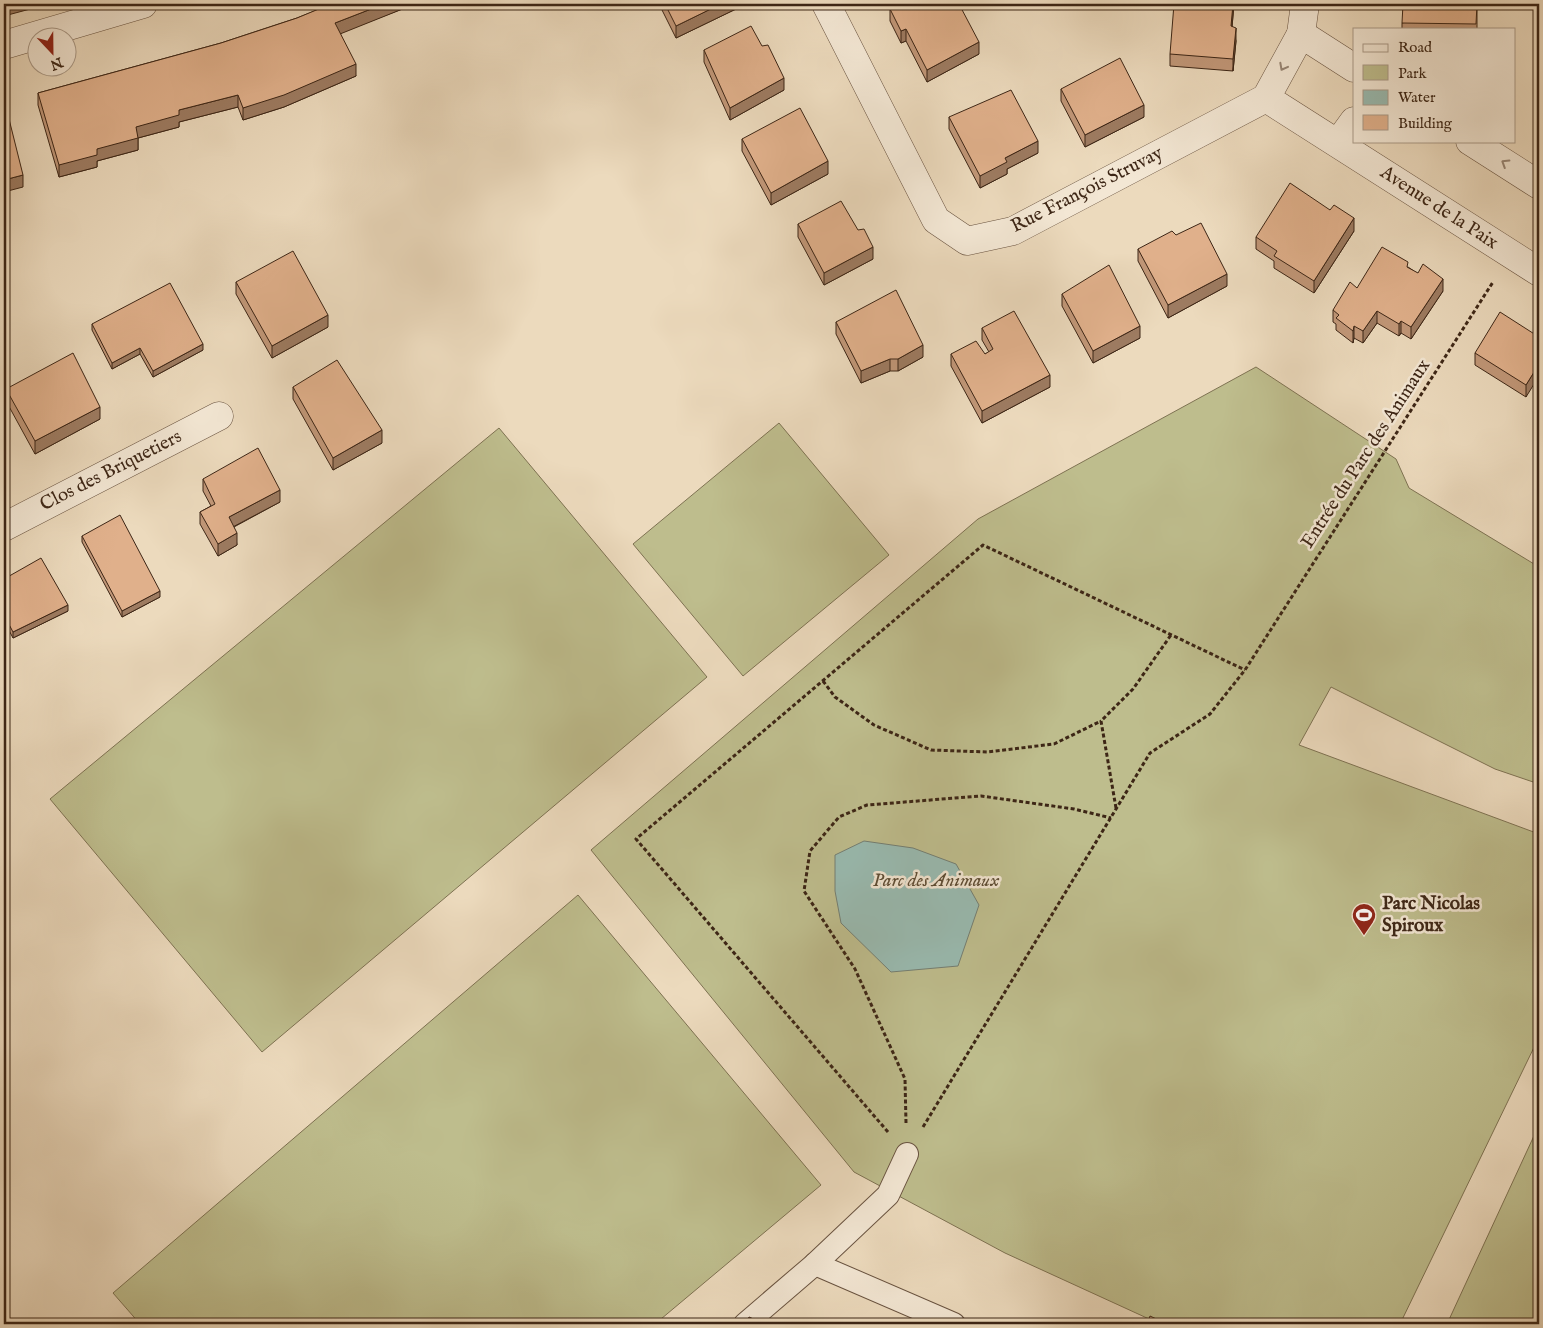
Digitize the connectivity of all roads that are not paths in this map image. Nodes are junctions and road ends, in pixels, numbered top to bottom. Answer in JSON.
{"nodes":[{"id":1,"x":142,"y":4,"type":"edge"},
{"id":2,"x":826,"y":4,"type":"edge"},
{"id":3,"x":1305,"y":4,"type":"edge"},
{"id":4,"x":1301,"y":34,"type":"junction"},
{"id":5,"x":4,"y":45,"type":"edge"},
{"id":6,"x":1353,"y":67,"type":"edge"},
{"id":7,"x":1266,"y":98,"type":"junction"},
{"id":8,"x":1353,"y":122,"type":"edge"},
{"id":9,"x":1472,"y":142,"type":"edge"},
{"id":10,"x":1338,"y":143,"type":"junction"},
{"id":11,"x":1539,"y":185,"type":"edge"},
{"id":12,"x":1539,"y":272,"type":"edge"},
{"id":13,"x":219,"y":416,"type":"dead end"},
{"id":14,"x":4,"y":528,"type":"edge"},
{"id":15,"x":907,"y":1154,"type":"road end"},
{"id":16,"x":815,"y":1264,"type":"junction"},
{"id":17,"x":744,"y":1324,"type":"edge"},
{"id":18,"x":954,"y":1324,"type":"edge"}],
"edges":[{"from":1,"to":5,"type":"street"},
{"from":2,"to":7,"type":"street","name":"Rue François Struvay"},
{"from":3,"to":4,"type":"street"},
{"from":4,"to":6,"type":"street"},
{"from":4,"to":7,"type":"street","one_way":true},
{"from":7,"to":10,"type":"street","name":"Avenue de la Paix"},
{"from":8,"to":10,"type":"street"},
{"from":11,"to":9,"type":"street","one_way":true},
{"from":10,"to":12,"type":"street","name":"Avenue de la Paix"},
{"from":13,"to":14,"type":"street","name":"Clos des Briquetiers"},
{"from":15,"to":16,"type":"lane"},
{"from":16,"to":17,"type":"lane"},
{"from":16,"to":18,"type":"lane"}]}
